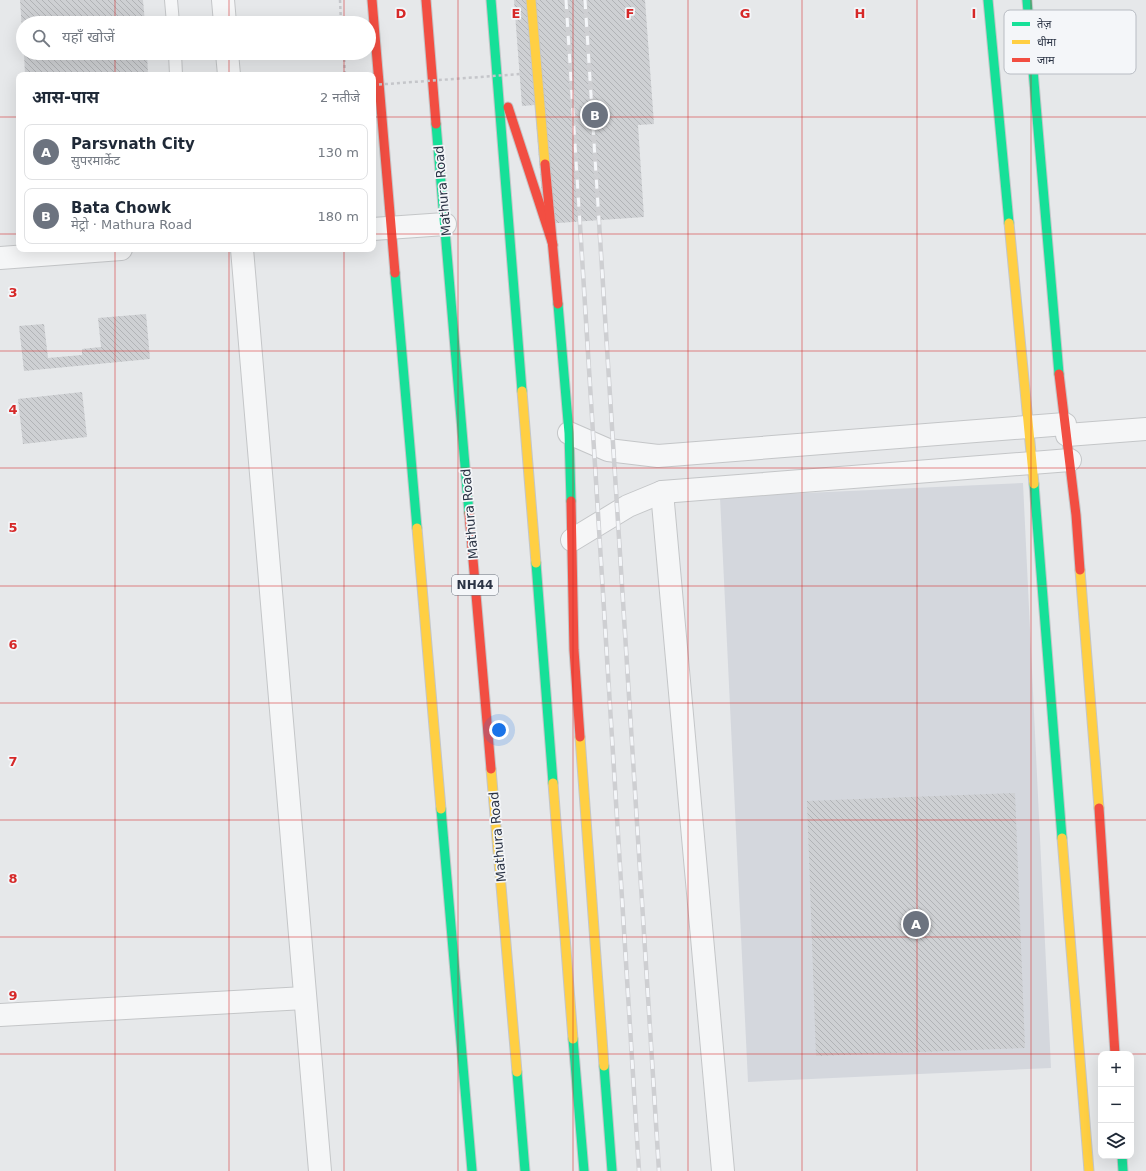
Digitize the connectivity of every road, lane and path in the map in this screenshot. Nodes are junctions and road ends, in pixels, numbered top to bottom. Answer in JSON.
{"nodes":[{"id":1,"x":171,"y":0,"type":"edge"},
{"id":2,"x":223,"y":0,"type":"edge"},
{"id":3,"x":340,"y":0,"type":"edge"},
{"id":4,"x":372,"y":0,"type":"edge"},
{"id":5,"x":426,"y":0,"type":"edge"},
{"id":6,"x":491,"y":0,"type":"edge"},
{"id":7,"x":531,"y":0,"type":"edge"},
{"id":8,"x":988,"y":0,"type":"edge"},
{"id":9,"x":1027,"y":0,"type":"edge"},
{"id":10,"x":1028,"y":10,"type":"edge"},
{"id":11,"x":172,"y":16,"type":"edge"},
{"id":12,"x":224,"y":16,"type":"edge"},
{"id":13,"x":341,"y":16,"type":"edge"},
{"id":14,"x":373,"y":16,"type":"edge"},
{"id":15,"x":175,"y":60,"type":"edge"},
{"id":16,"x":228,"y":60,"type":"edge"},
{"id":17,"x":344,"y":60,"type":"edge"},
{"id":18,"x":375,"y":60,"type":"edge"},
{"id":19,"x":176,"y":72,"type":"edge"},
{"id":20,"x":229,"y":72,"type":"edge"},
{"id":21,"x":345,"y":72,"type":"edge"},
{"id":22,"x":375,"y":72,"type":"edge"},
{"id":23,"x":496,"y":72,"type":"junction"},
{"id":24,"x":520,"y":74,"type":"dead end"},
{"id":25,"x":1033,"y":74,"type":"edge"},
{"id":26,"x":376,"y":85,"type":"edge"},
{"id":27,"x":376,"y":92,"type":"edge"},
{"id":28,"x":445,"y":224,"type":"junction"},
{"id":29,"x":382,"y":229,"type":"edge"},
{"id":30,"x":553,"y":246,"type":"junction"},
{"id":31,"x":80,"y":252,"type":"edge"},
{"id":32,"x":242,"y":252,"type":"edge"},
{"id":33,"x":0,"y":258,"type":"edge"},
{"id":34,"x":1028,"y":428,"type":"junction"},
{"id":35,"x":1146,"y":429,"type":"edge"},
{"id":36,"x":1066,"y":430,"type":"junction"},
{"id":37,"x":569,"y":433,"type":"junction"},
{"id":38,"x":1070,"y":460,"type":"junction"},
{"id":39,"x":1032,"y":464,"type":"junction"},
{"id":40,"x":662,"y":492,"type":"junction"},
{"id":41,"x":572,"y":540,"type":"junction"},
{"id":42,"x":305,"y":998,"type":"junction"},
{"id":43,"x":0,"y":1015,"type":"edge"},
{"id":44,"x":1115,"y":1051,"type":"edge"},
{"id":45,"x":1122,"y":1159,"type":"edge"},
{"id":46,"x":320,"y":1171,"type":"edge"},
{"id":47,"x":472,"y":1171,"type":"edge"},
{"id":48,"x":525,"y":1171,"type":"edge"},
{"id":49,"x":584,"y":1171,"type":"edge"},
{"id":50,"x":612,"y":1171,"type":"edge"},
{"id":51,"x":723,"y":1171,"type":"edge"},
{"id":52,"x":1089,"y":1171,"type":"edge"},
{"id":53,"x":1123,"y":1171,"type":"edge"}],
"edges":[{"from":1,"to":11,"type":"lane"},
{"from":2,"to":12,"type":"street"},
{"from":3,"to":13,"type":"path"},
{"from":4,"to":14,"type":"main road"},
{"from":5,"to":28,"type":"main road","name":"Mathura Road","number":"NH44"},
{"from":6,"to":23,"type":"main road"},
{"from":7,"to":30,"type":"main road"},
{"from":8,"to":34,"type":"main road"},
{"from":9,"to":10,"type":"main road"},
{"from":15,"to":19,"type":"lane"},
{"from":16,"to":20,"type":"street"},
{"from":17,"to":21,"type":"path"},
{"from":18,"to":22,"type":"main road"},
{"from":23,"to":30,"type":"main road"},
{"from":23,"to":49,"type":"main road"},
{"from":24,"to":26,"type":"path","bridge":true},
{"from":25,"to":36,"type":"main road"},
{"from":27,"to":29,"type":"main road"},
{"from":28,"to":29,"type":"street"},
{"from":28,"to":48,"type":"main road","name":"Mathura Road","number":"NH44"},
{"from":29,"to":47,"type":"main road"},
{"from":30,"to":37,"type":"main road"},
{"from":31,"to":33,"type":"street"},
{"from":32,"to":42,"type":"street"},
{"from":34,"to":36,"type":"street"},
{"from":34,"to":37,"type":"street"},
{"from":34,"to":39,"type":"main road"},
{"from":35,"to":36,"type":"street"},
{"from":36,"to":38,"type":"main road"},
{"from":37,"to":41,"type":"main road"},
{"from":38,"to":39,"type":"street"},
{"from":38,"to":44,"type":"main road"},
{"from":39,"to":40,"type":"street"},
{"from":39,"to":52,"type":"main road"},
{"from":40,"to":41,"type":"street"},
{"from":40,"to":51,"type":"street"},
{"from":41,"to":50,"type":"main road"},
{"from":42,"to":43,"type":"street"},
{"from":42,"to":46,"type":"street"},
{"from":45,"to":53,"type":"main road"}]}
